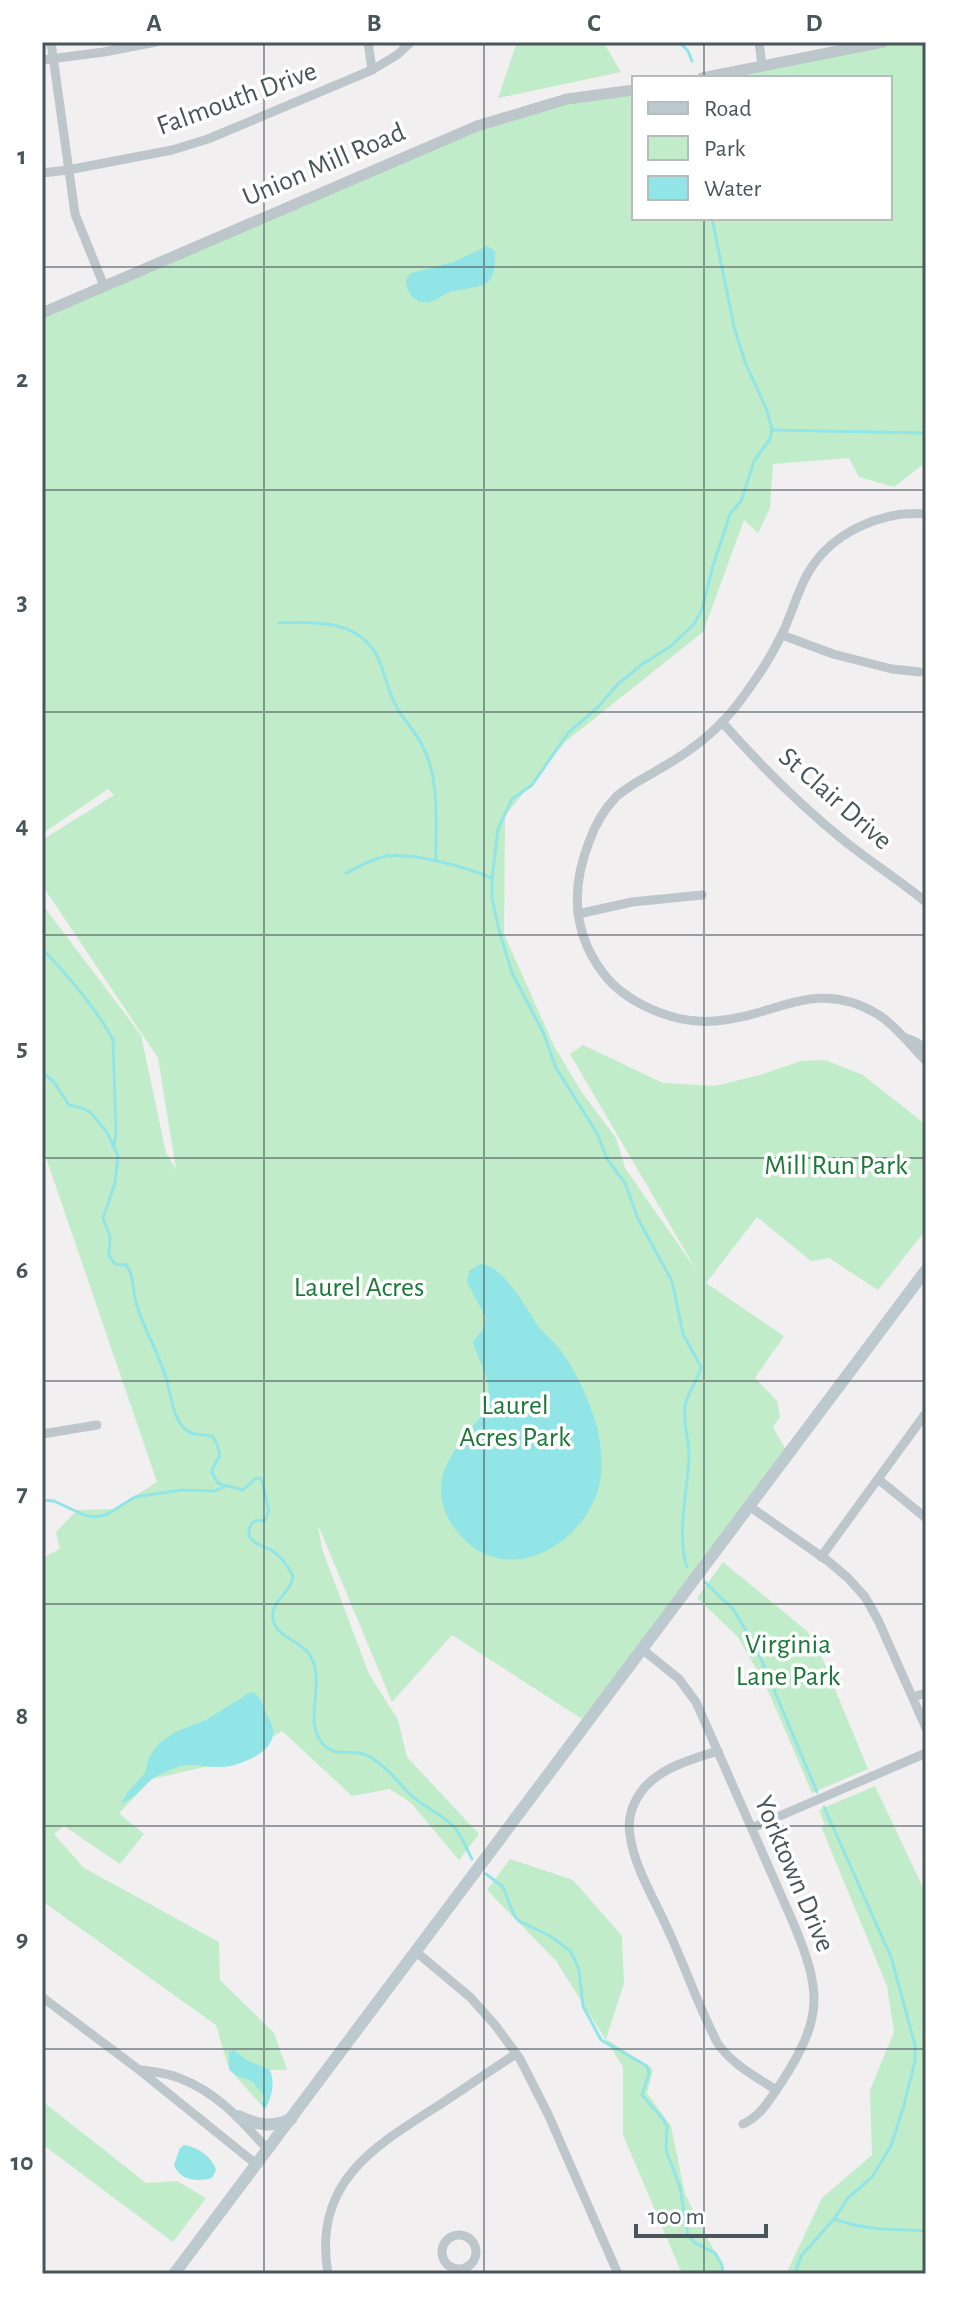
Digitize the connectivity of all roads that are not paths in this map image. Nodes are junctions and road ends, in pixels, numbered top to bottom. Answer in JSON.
{"nodes":[{"id":1,"x":51,"y":42,"type":"edge"},
{"id":2,"x":156,"y":42,"type":"edge"},
{"id":3,"x":368,"y":42,"type":"edge"},
{"id":4,"x":411,"y":42,"type":"edge"},
{"id":5,"x":759,"y":42,"type":"edge"},
{"id":6,"x":883,"y":42,"type":"edge"},
{"id":7,"x":55,"y":59,"type":"junction"},
{"id":8,"x":42,"y":60,"type":"edge"},
{"id":9,"x":762,"y":65,"type":"junction"},
{"id":10,"x":372,"y":70,"type":"junction"},
{"id":11,"x":711,"y":76,"type":"edge"},
{"id":12,"x":632,"y":90,"type":"edge"},
{"id":13,"x":68,"y":170,"type":"junction"},
{"id":14,"x":42,"y":173,"type":"edge"},
{"id":15,"x":104,"y":286,"type":"junction"},
{"id":16,"x":42,"y":313,"type":"edge"},
{"id":17,"x":926,"y":514,"type":"edge"},
{"id":18,"x":782,"y":635,"type":"junction"},
{"id":19,"x":920,"y":672,"type":"dead end"},
{"id":20,"x":722,"y":722,"type":"junction"},
{"id":21,"x":702,"y":895,"type":"dead end"},
{"id":22,"x":926,"y":902,"type":"edge"},
{"id":23,"x":578,"y":914,"type":"junction"},
{"id":24,"x":906,"y":1038,"type":"junction"},
{"id":25,"x":926,"y":1049,"type":"edge"},
{"id":26,"x":926,"y":1061,"type":"edge"},
{"id":27,"x":926,"y":1270,"type":"edge"},
{"id":28,"x":926,"y":1413,"type":"edge"},
{"id":29,"x":97,"y":1425,"type":"dead end"},
{"id":30,"x":42,"y":1434,"type":"edge"},
{"id":31,"x":878,"y":1479,"type":"junction"},
{"id":32,"x":749,"y":1506,"type":"junction"},
{"id":33,"x":926,"y":1518,"type":"edge"},
{"id":34,"x":821,"y":1557,"type":"junction"},
{"id":35,"x":642,"y":1649,"type":"junction"},
{"id":36,"x":926,"y":1693,"type":"edge"},
{"id":37,"x":913,"y":1697,"type":"junction"},
{"id":38,"x":926,"y":1728,"type":"edge"},
{"id":39,"x":718,"y":1751,"type":"junction"},
{"id":40,"x":926,"y":1753,"type":"edge"},
{"id":41,"x":752,"y":1828,"type":"junction"},
{"id":42,"x":415,"y":1951,"type":"junction"},
{"id":43,"x":42,"y":1997,"type":"edge"},
{"id":44,"x":516,"y":2054,"type":"junction"},
{"id":45,"x":138,"y":2069,"type":"junction"},
{"id":46,"x":776,"y":2090,"type":"junction"},
{"id":47,"x":238,"y":2116,"type":"junction"},
{"id":48,"x":291,"y":2119,"type":"junction"},
{"id":49,"x":743,"y":2124,"type":"dead end"},
{"id":50,"x":267,"y":2149,"type":"junction"},
{"id":51,"x":256,"y":2164,"type":"junction"},
{"id":52,"x":174,"y":2274,"type":"edge"},
{"id":53,"x":328,"y":2274,"type":"edge"},
{"id":54,"x":618,"y":2274,"type":"edge"}],
"edges":[{"from":1,"to":7,"type":"street"},
{"from":2,"to":7,"type":"street"},
{"from":3,"to":10,"type":"street"},
{"from":4,"to":10,"type":"street","name":"Falmouth Drive"},
{"from":5,"to":9,"type":"street"},
{"from":6,"to":9,"type":"street"},
{"from":7,"to":8,"type":"street"},
{"from":7,"to":13,"type":"street"},
{"from":9,"to":11,"type":"street"},
{"from":10,"to":13,"type":"street","name":"Falmouth Drive"},
{"from":12,"to":15,"type":"street","name":"Union Mill Road"},
{"from":13,"to":14,"type":"street","name":"Falmouth Drive"},
{"from":13,"to":15,"type":"street"},
{"from":15,"to":16,"type":"street","name":"Union Mill Road"},
{"from":17,"to":18,"type":"street"},
{"from":18,"to":19,"type":"street"},
{"from":18,"to":20,"type":"street"},
{"from":20,"to":22,"type":"street","name":"St Clair Drive"},
{"from":20,"to":23,"type":"street"},
{"from":21,"to":23,"type":"street"},
{"from":23,"to":24,"type":"street"},
{"from":24,"to":25,"type":"street"},
{"from":24,"to":26,"type":"street"},
{"from":27,"to":32,"type":"main road"},
{"from":28,"to":31,"type":"street"},
{"from":29,"to":30,"type":"street"},
{"from":31,"to":33,"type":"street"},
{"from":31,"to":34,"type":"street"},
{"from":32,"to":34,"type":"street"},
{"from":32,"to":35,"type":"main road"},
{"from":34,"to":37,"type":"street"},
{"from":35,"to":39,"type":"street","name":"Yorktown Drive"},
{"from":35,"to":42,"type":"main road"},
{"from":36,"to":37,"type":"street"},
{"from":37,"to":38,"type":"street"},
{"from":39,"to":41,"type":"street","name":"Yorktown Drive"},
{"from":39,"to":46,"type":"street"},
{"from":40,"to":41,"type":"street"},
{"from":41,"to":46,"type":"street","name":"Yorktown Drive"},
{"from":42,"to":44,"type":"street"},
{"from":42,"to":48,"type":"main road"},
{"from":43,"to":45,"type":"street"},
{"from":44,"to":53,"type":"street"},
{"from":44,"to":54,"type":"street"},
{"from":45,"to":47,"type":"street"},
{"from":45,"to":51,"type":"street"},
{"from":46,"to":49,"type":"street","name":"Yorktown Drive"},
{"from":47,"to":48,"type":"main road"},
{"from":47,"to":50,"type":"street"},
{"from":48,"to":50,"type":"main road"},
{"from":50,"to":51,"type":"main road"},
{"from":51,"to":52,"type":"main road"}]}
